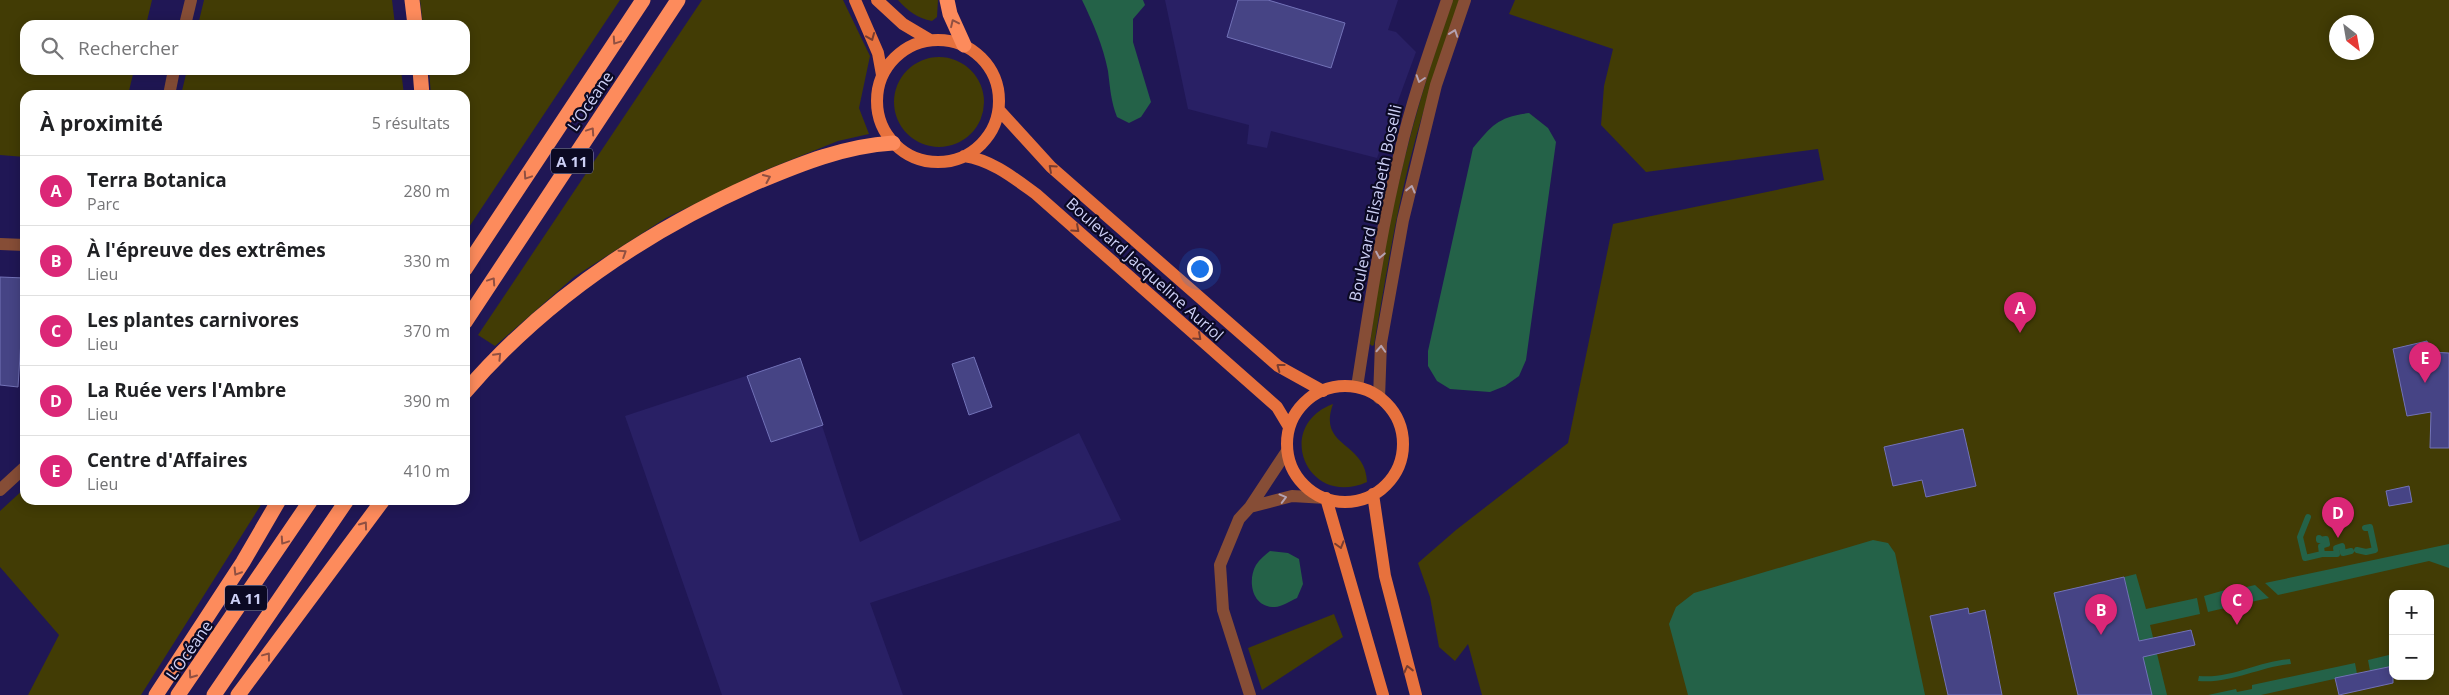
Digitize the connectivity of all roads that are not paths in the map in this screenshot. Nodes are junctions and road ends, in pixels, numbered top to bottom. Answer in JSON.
{"nodes":[{"id":1,"x":191,"y":0,"type":"edge"},
{"id":2,"x":412,"y":0,"type":"edge"},
{"id":3,"x":643,"y":0,"type":"edge"},
{"id":4,"x":678,"y":0,"type":"edge"},
{"id":5,"x":855,"y":0,"type":"edge"},
{"id":6,"x":877,"y":0,"type":"edge"},
{"id":7,"x":947,"y":0,"type":"edge"},
{"id":8,"x":1447,"y":0,"type":"edge"},
{"id":9,"x":1466,"y":0,"type":"edge"},
{"id":10,"x":186,"y":20,"type":"edge"},
{"id":11,"x":414,"y":20,"type":"edge"},
{"id":12,"x":930,"y":40,"type":"junction"},
{"id":13,"x":964,"y":45,"type":"junction"},
{"id":14,"x":173,"y":75,"type":"edge"},
{"id":15,"x":420,"y":75,"type":"edge"},
{"id":16,"x":882,"y":75,"type":"junction"},
{"id":17,"x":170,"y":90,"type":"edge"},
{"id":18,"x":422,"y":90,"type":"edge"},
{"id":19,"x":999,"y":110,"type":"junction"},
{"id":20,"x":893,"y":143,"type":"junction"},
{"id":21,"x":964,"y":156,"type":"junction"},
{"id":22,"x":0,"y":244,"type":"edge"},
{"id":23,"x":20,"y":245,"type":"edge"},
{"id":24,"x":470,"y":261,"type":"edge"},
{"id":25,"x":470,"y":314,"type":"edge"},
{"id":26,"x":470,"y":387,"type":"edge"},
{"id":27,"x":1357,"y":387,"type":"junction"},
{"id":28,"x":1322,"y":391,"type":"junction"},
{"id":29,"x":1380,"y":398,"type":"junction"},
{"id":30,"x":1289,"y":427,"type":"junction"},
{"id":31,"x":1288,"y":452,"type":"junction"},
{"id":32,"x":20,"y":471,"type":"edge"},
{"id":33,"x":0,"y":490,"type":"edge"},
{"id":34,"x":1373,"y":494,"type":"junction"},
{"id":35,"x":1326,"y":498,"type":"junction"},
{"id":36,"x":277,"y":505,"type":"edge"},
{"id":37,"x":308,"y":505,"type":"edge"},
{"id":38,"x":343,"y":505,"type":"edge"},
{"id":39,"x":379,"y":505,"type":"edge"},
{"id":40,"x":1250,"y":507,"type":"junction"},
{"id":41,"x":156,"y":695,"type":"edge"},
{"id":42,"x":178,"y":695,"type":"edge"},
{"id":43,"x":214,"y":695,"type":"edge"},
{"id":44,"x":238,"y":695,"type":"edge"},
{"id":45,"x":1250,"y":695,"type":"edge"},
{"id":46,"x":1383,"y":695,"type":"edge"},
{"id":47,"x":1416,"y":695,"type":"edge"}],
"edges":[{"from":1,"to":10,"type":"street"},
{"from":2,"to":11,"type":"highway"},
{"from":3,"to":24,"type":"highway","name":"L’Océane","number":"A 11","one_way":true},
{"from":25,"to":4,"type":"highway","name":"L’Océane","number":"A 11","one_way":true},
{"from":5,"to":16,"type":"main road","one_way":true},
{"from":6,"to":12,"type":"main road"},
{"from":13,"to":7,"type":"highway","one_way":true},
{"from":8,"to":27,"type":"street","name":"Boulevard Elisabeth Boselli","one_way":true},
{"from":29,"to":9,"type":"street","one_way":true},
{"from":12,"to":13,"type":"main road"},
{"from":12,"to":16,"type":"main road"},
{"from":13,"to":19,"type":"main road"},
{"from":14,"to":17,"type":"street"},
{"from":15,"to":18,"type":"highway"},
{"from":16,"to":20,"type":"main road"},
{"from":19,"to":21,"type":"main road"},
{"from":28,"to":19,"type":"main road","name":"Boulevard Jacqueline Auriol","one_way":true},
{"from":20,"to":21,"type":"main road"},
{"from":26,"to":20,"type":"highway","one_way":true},
{"from":21,"to":30,"type":"main road","name":"Boulevard Jacqueline Auriol","one_way":true},
{"from":22,"to":23,"type":"street"},
{"from":27,"to":28,"type":"main road"},
{"from":27,"to":29,"type":"main road"},
{"from":28,"to":30,"type":"main road"},
{"from":29,"to":34,"type":"main road"},
{"from":30,"to":31,"type":"main road"},
{"from":31,"to":35,"type":"main road"},
{"from":31,"to":40,"type":"street"},
{"from":32,"to":33,"type":"street"},
{"from":34,"to":35,"type":"main road"},
{"from":47,"to":34,"type":"main road","one_way":true},
{"from":40,"to":35,"type":"street","one_way":true},
{"from":35,"to":46,"type":"main road","one_way":true},
{"from":36,"to":41,"type":"highway","one_way":true},
{"from":37,"to":42,"type":"highway","name":"L’Océane","number":"A 11","one_way":true},
{"from":38,"to":43,"type":"highway","number":"A 11"},
{"from":44,"to":39,"type":"highway","one_way":true},
{"from":40,"to":45,"type":"street"}]}
